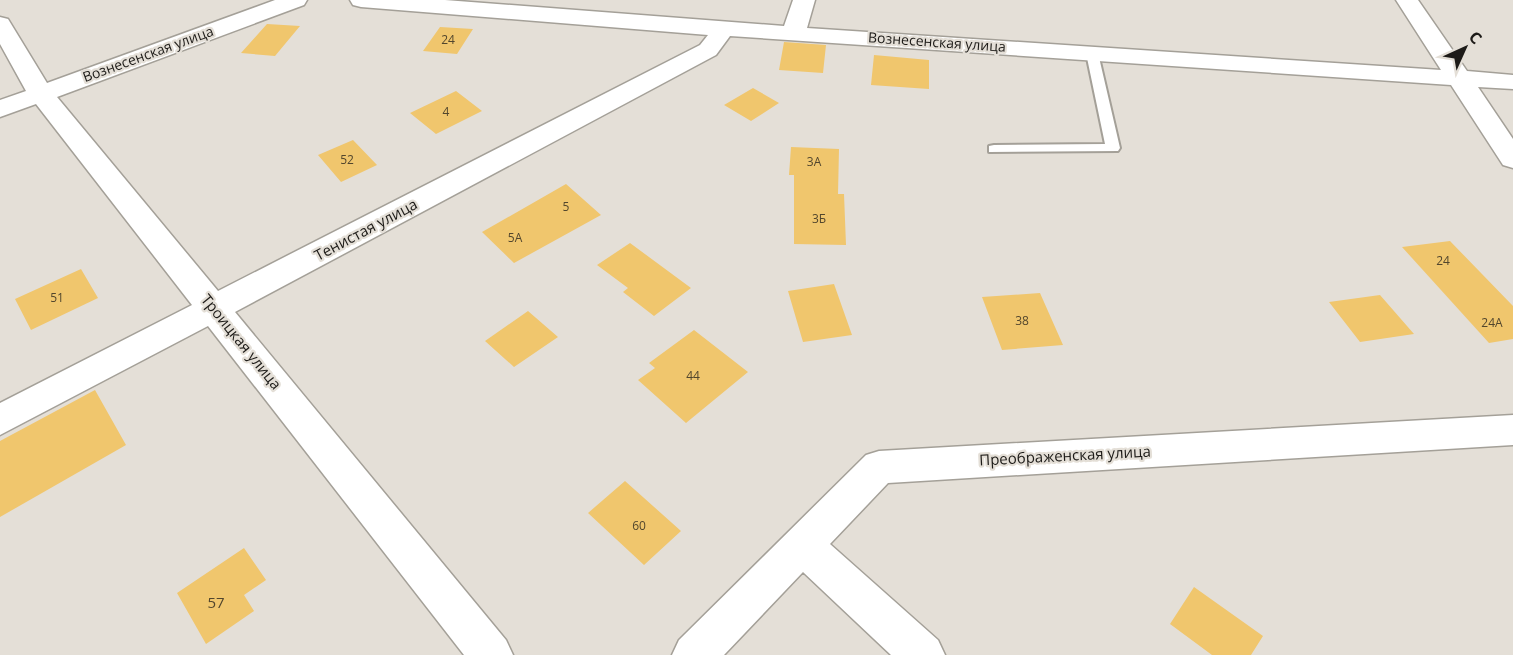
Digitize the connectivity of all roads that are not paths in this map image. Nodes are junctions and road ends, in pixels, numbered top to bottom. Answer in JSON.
{"nodes":[{"id":1,"x":296,"y":0,"type":"edge"},
{"id":2,"x":361,"y":0,"type":"edge"},
{"id":3,"x":804,"y":0,"type":"edge"},
{"id":4,"x":1407,"y":0,"type":"edge"},
{"id":5,"x":0,"y":24,"type":"edge"},
{"id":6,"x":724,"y":29,"type":"junction"},
{"id":7,"x":794,"y":32,"type":"junction"},
{"id":8,"x":1092,"y":53,"type":"junction"},
{"id":9,"x":1459,"y":78,"type":"junction"},
{"id":10,"x":1513,"y":82,"type":"edge"},
{"id":11,"x":41,"y":94,"type":"junction"},
{"id":12,"x":0,"y":109,"type":"edge"},
{"id":13,"x":994,"y":149,"type":"dead end"},
{"id":14,"x":1513,"y":159,"type":"edge"},
{"id":15,"x":214,"y":309,"type":"junction"},
{"id":16,"x":0,"y":420,"type":"edge"},
{"id":17,"x":1513,"y":430,"type":"edge"},
{"id":18,"x":803,"y":545,"type":"junction"},
{"id":19,"x":491,"y":655,"type":"edge"},
{"id":20,"x":694,"y":655,"type":"edge"},
{"id":21,"x":923,"y":655,"type":"edge"}],
"edges":[{"from":1,"to":11,"type":"street","name":"Вознесенская улица"},
{"from":2,"to":6,"type":"street","name":"Вознесенская улица"},
{"from":3,"to":7,"type":"street"},
{"from":4,"to":9,"type":"street"},
{"from":5,"to":11,"type":"street","name":"Троицкая улица"},
{"from":6,"to":7,"type":"street","name":"Вознесенская улица"},
{"from":6,"to":15,"type":"street","name":"Тенистая улица"},
{"from":7,"to":8,"type":"street","name":"Вознесенская улица"},
{"from":8,"to":9,"type":"street","name":"Вознесенская улица"},
{"from":8,"to":13,"type":"lane"},
{"from":9,"to":10,"type":"street","name":"Вознесенская улица"},
{"from":9,"to":14,"type":"street"},
{"from":11,"to":12,"type":"street","name":"Вознесенская улица"},
{"from":11,"to":15,"type":"street","name":"Троицкая улица"},
{"from":15,"to":16,"type":"street","name":"Тенистая улица"},
{"from":15,"to":19,"type":"street","name":"Троицкая улица"},
{"from":17,"to":18,"type":"street","name":"Преображенская улица"},
{"from":18,"to":20,"type":"street","name":"Преображенская улица"},
{"from":18,"to":21,"type":"street"}]}
